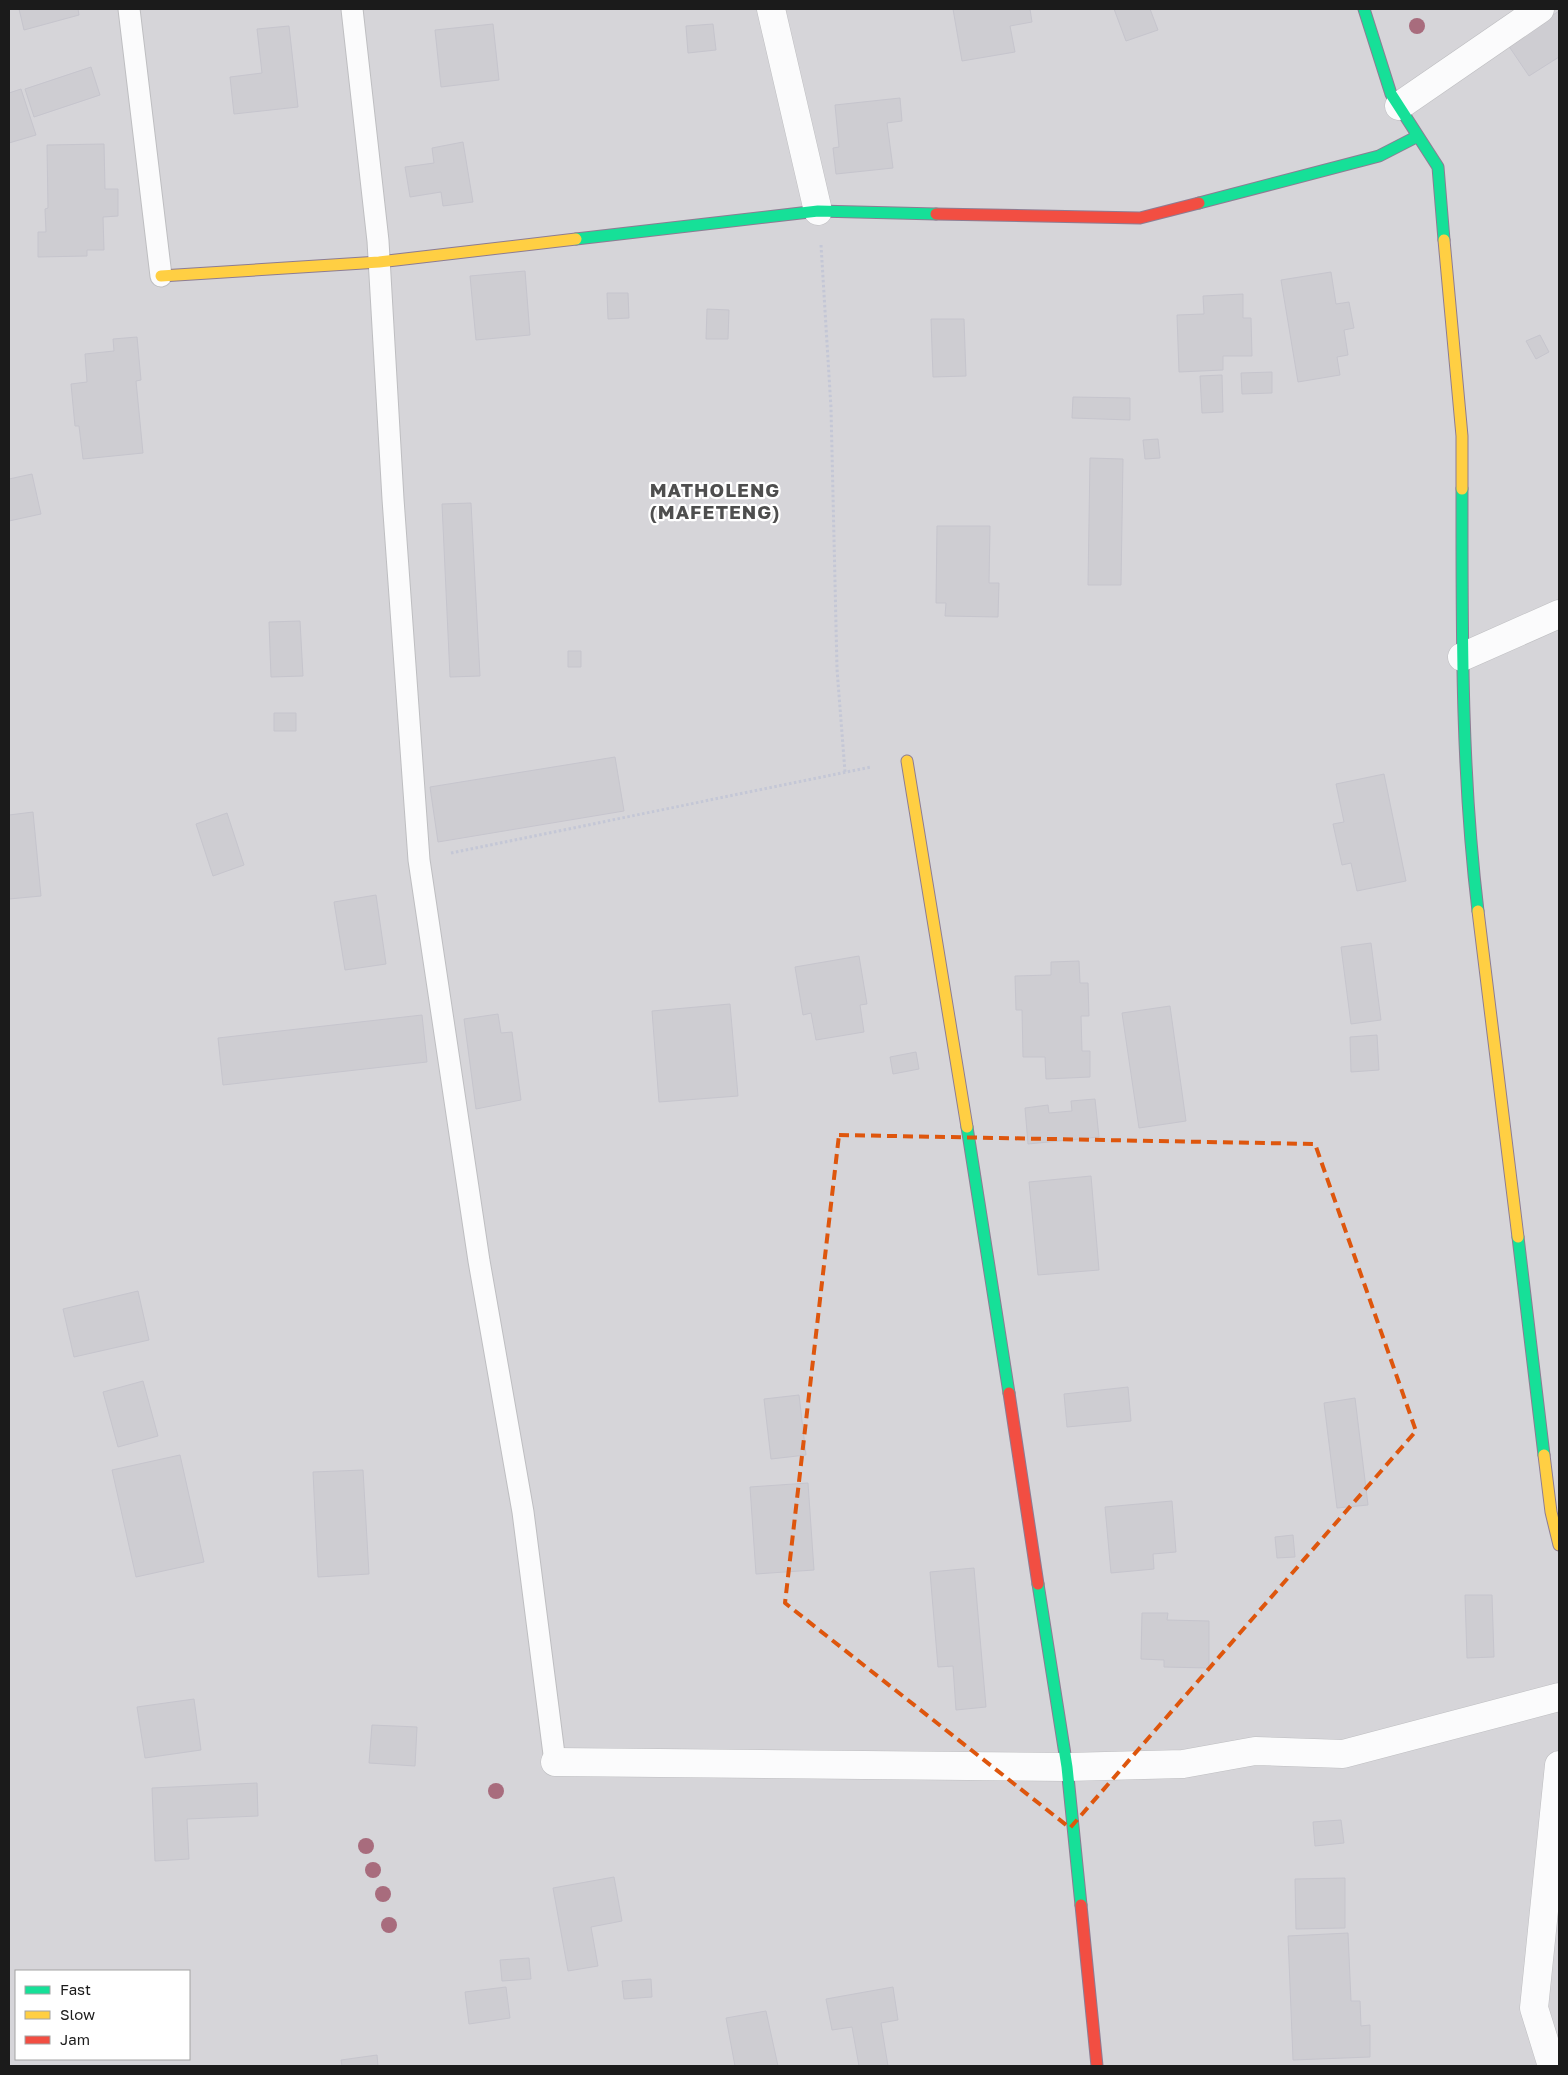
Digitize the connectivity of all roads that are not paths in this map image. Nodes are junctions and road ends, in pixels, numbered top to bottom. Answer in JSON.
{"nodes":[{"id":1,"x":129,"y":9,"type":"edge"},
{"id":2,"x":352,"y":9,"type":"edge"},
{"id":3,"x":771,"y":9,"type":"edge"},
{"id":4,"x":1364,"y":9,"type":"edge"},
{"id":5,"x":1540,"y":9,"type":"edge"},
{"id":6,"x":1399,"y":106,"type":"junction"},
{"id":7,"x":1418,"y":136,"type":"junction"},
{"id":8,"x":818,"y":211,"type":"junction"},
{"id":9,"x":379,"y":262,"type":"junction"},
{"id":10,"x":161,"y":276,"type":"joint"},
{"id":11,"x":1559,"y":614,"type":"edge"},
{"id":12,"x":1462,"y":656,"type":"junction"},
{"id":13,"x":907,"y":761,"type":"road end"},
{"id":14,"x":1559,"y":1545,"type":"edge"},
{"id":15,"x":1559,"y":1697,"type":"edge"},
{"id":16,"x":555,"y":1762,"type":"joint"},
{"id":17,"x":1559,"y":1765,"type":"edge"},
{"id":18,"x":1067,"y":1767,"type":"junction"},
{"id":19,"x":1097,"y":2066,"type":"edge"},
{"id":20,"x":1552,"y":2066,"type":"edge"}],
"edges":[{"from":1,"to":10,"type":"lane"},
{"from":2,"to":9,"type":"lane"},
{"from":3,"to":8,"type":"street"},
{"from":4,"to":6,"type":"street"},
{"from":5,"to":6,"type":"street"},
{"from":6,"to":7,"type":"street"},
{"from":7,"to":8,"type":"street"},
{"from":7,"to":12,"type":"street"},
{"from":8,"to":9,"type":"street"},
{"from":9,"to":10,"type":"street"},
{"from":9,"to":16,"type":"lane"},
{"from":11,"to":12,"type":"street"},
{"from":12,"to":14,"type":"street"},
{"from":13,"to":18,"type":"street"},
{"from":15,"to":18,"type":"street"},
{"from":16,"to":18,"type":"street"},
{"from":17,"to":20,"type":"street"},
{"from":18,"to":19,"type":"street"}]}
